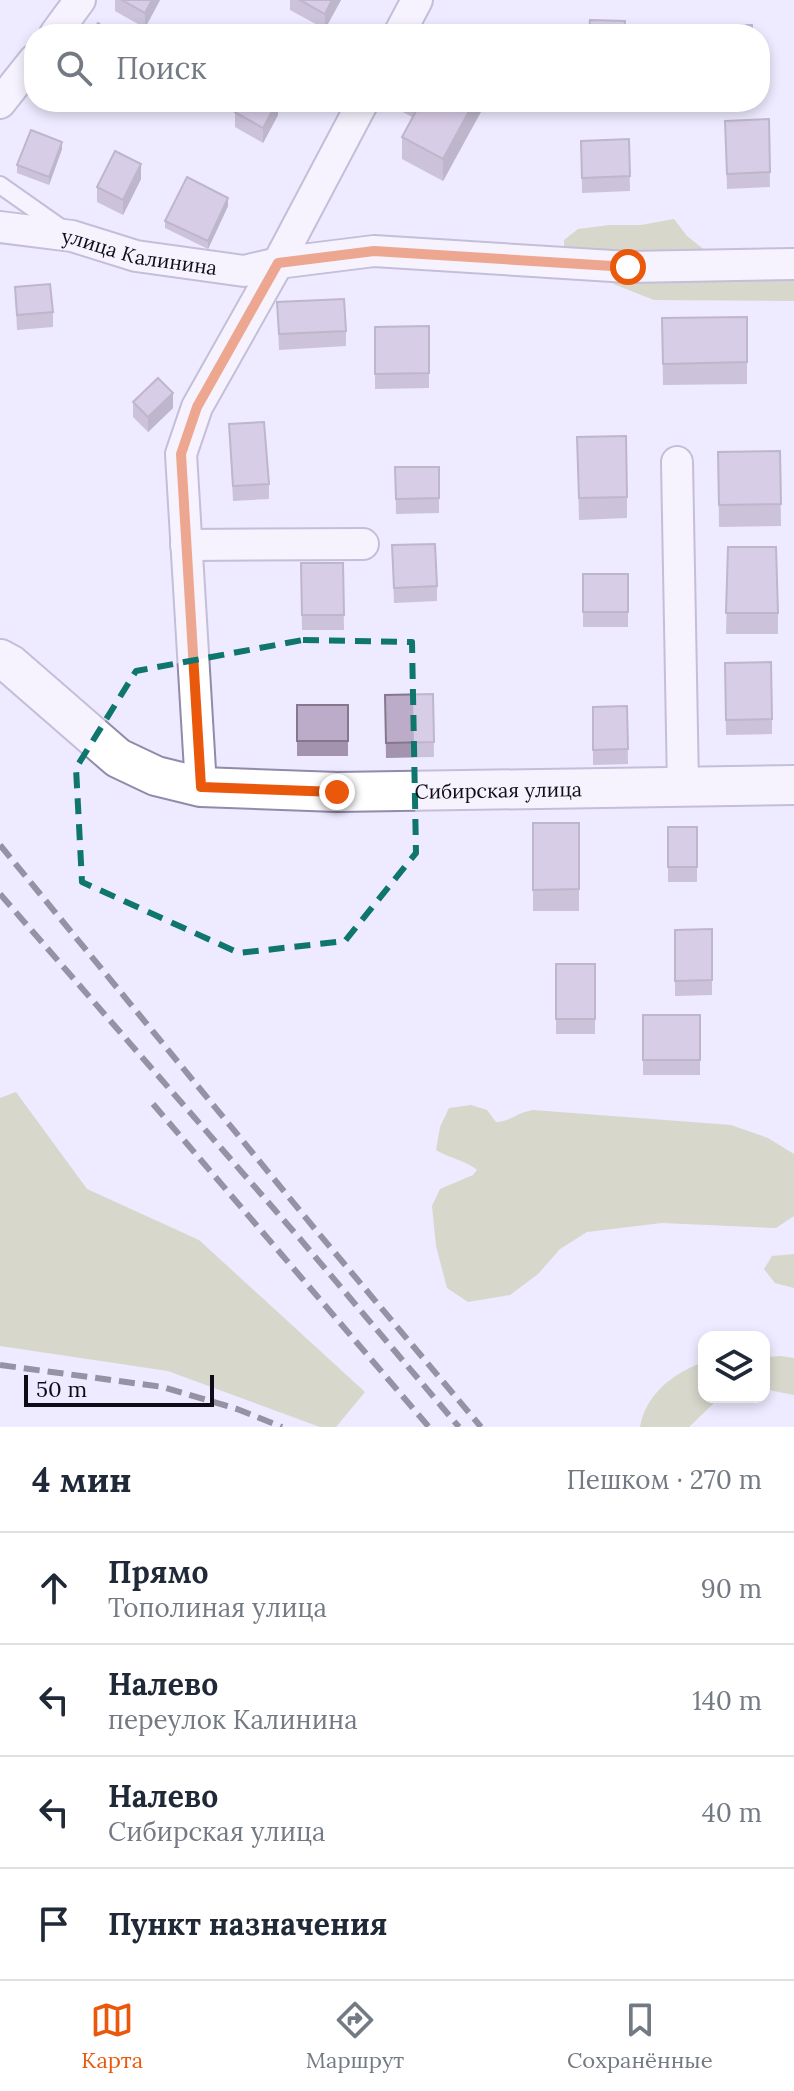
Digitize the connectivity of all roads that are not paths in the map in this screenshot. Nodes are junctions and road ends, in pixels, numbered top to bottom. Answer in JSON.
{"nodes":[{"id":1,"x":80,"y":0,"type":"edge"},
{"id":2,"x":417,"y":0,"type":"edge"},
{"id":3,"x":62,"y":24,"type":"edge"},
{"id":4,"x":404,"y":24,"type":"edge"},
{"id":5,"x":24,"y":73,"type":"edge"},
{"id":6,"x":0,"y":103,"type":"edge"},
{"id":7,"x":358,"y":112,"type":"edge"},
{"id":8,"x":0,"y":185,"type":"edge"},
{"id":9,"x":0,"y":227,"type":"edge"},
{"id":10,"x":72,"y":236,"type":"junction"},
{"id":11,"x":278,"y":263,"type":"junction"},
{"id":12,"x":794,"y":264,"type":"edge"},
{"id":13,"x":677,"y":462,"type":"dead end"},
{"id":14,"x":363,"y":544,"type":"dead end"},
{"id":15,"x":186,"y":545,"type":"junction"},
{"id":16,"x":0,"y":659,"type":"edge"},
{"id":17,"x":794,"y":785,"type":"edge"},
{"id":18,"x":683,"y":786,"type":"junction"},
{"id":19,"x":201,"y":787,"type":"junction"}],
"edges":[{"from":1,"to":3,"type":"street"},
{"from":2,"to":4,"type":"street"},
{"from":5,"to":6,"type":"street"},
{"from":7,"to":11,"type":"street"},
{"from":8,"to":10,"type":"lane"},
{"from":9,"to":10,"type":"street","name":"улица Калинина"},
{"from":10,"to":11,"type":"street","name":"улица Калинина"},
{"from":11,"to":12,"type":"street","name":"улица Калинина"},
{"from":11,"to":15,"type":"street"},
{"from":13,"to":18,"type":"street"},
{"from":14,"to":15,"type":"street"},
{"from":15,"to":19,"type":"street"},
{"from":16,"to":19,"type":"street","name":"Сибирская улица"},
{"from":17,"to":18,"type":"street","name":"Сибирская улица"},
{"from":18,"to":19,"type":"street","name":"Сибирская улица"}]}
